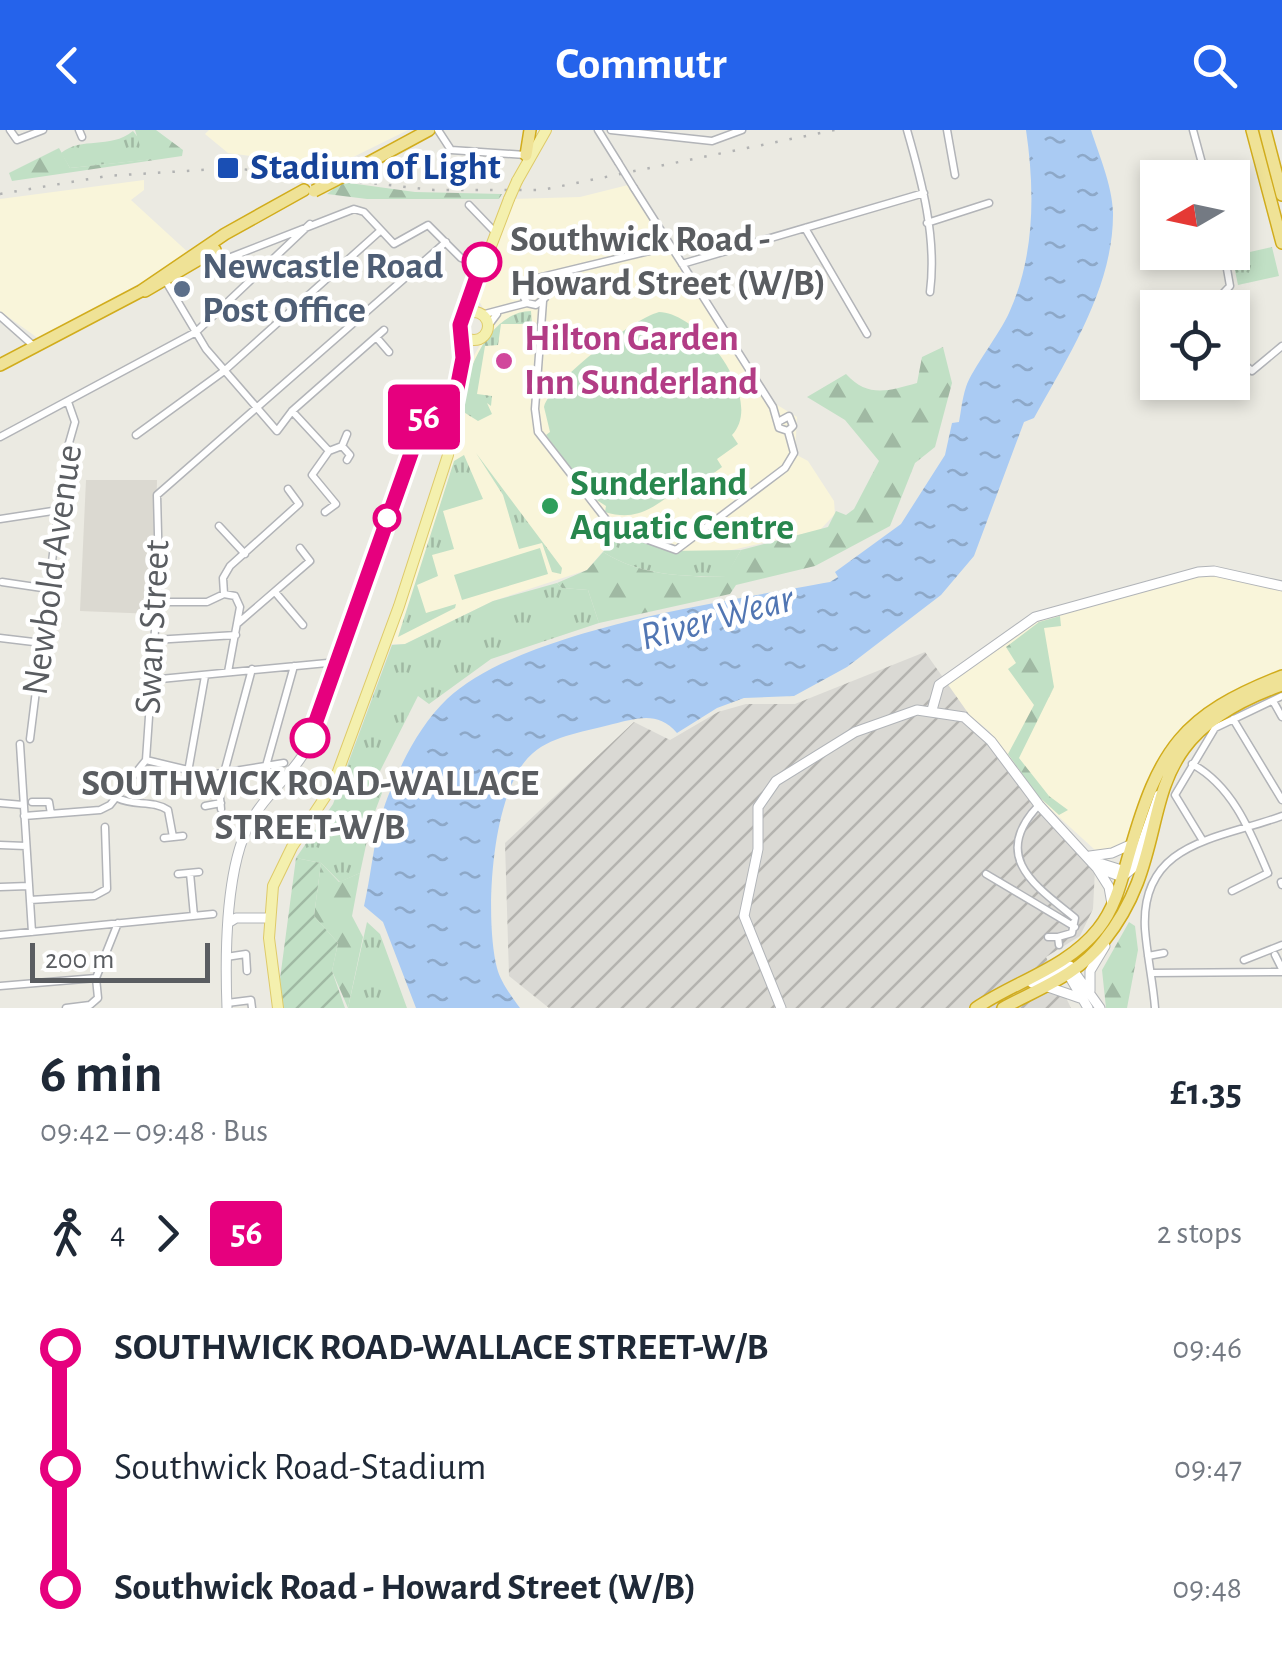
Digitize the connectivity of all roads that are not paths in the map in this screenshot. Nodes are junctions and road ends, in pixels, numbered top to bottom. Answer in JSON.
{"nodes":[{"id":1,"x":10,"y":130,"type":"edge"},
{"id":2,"x":43,"y":130,"type":"edge"},
{"id":3,"x":414,"y":130,"type":"edge"},
{"id":4,"x":429,"y":130,"type":"edge"},
{"id":5,"x":438,"y":130,"type":"edge"},
{"id":6,"x":530,"y":130,"type":"edge"},
{"id":7,"x":538,"y":130,"type":"edge"},
{"id":8,"x":546,"y":130,"type":"edge"},
{"id":9,"x":598,"y":130,"type":"edge"},
{"id":10,"x":611,"y":130,"type":"edge"},
{"id":11,"x":742,"y":130,"type":"edge"},
{"id":12,"x":947,"y":130,"type":"edge"},
{"id":13,"x":1193,"y":130,"type":"edge"},
{"id":14,"x":1252,"y":130,"type":"edge"},
{"id":15,"x":1266,"y":130,"type":"edge"},
{"id":16,"x":911,"y":131,"type":"edge"},
{"id":17,"x":526,"y":155,"type":"junction"},
{"id":18,"x":1201,"y":160,"type":"edge"},
{"id":19,"x":349,"y":169,"type":"junction"},
{"id":20,"x":522,"y":169,"type":"junction"},
{"id":21,"x":955,"y":175,"type":"dead end"},
{"id":22,"x":924,"y":193,"type":"junction"},
{"id":23,"x":1282,"y":196,"type":"edge"},
{"id":24,"x":989,"y":202,"type":"dead end"},
{"id":25,"x":470,"y":205,"type":"dead end"},
{"id":26,"x":928,"y":222,"type":"junction"},
{"id":27,"x":310,"y":224,"type":"junction"},
{"id":28,"x":805,"y":228,"type":"junction"},
{"id":29,"x":380,"y":231,"type":"junction"},
{"id":30,"x":494,"y":231,"type":"junction"},
{"id":31,"x":446,"y":242,"type":"junction"},
{"id":32,"x":1282,"y":244,"type":"edge"},
{"id":33,"x":670,"y":246,"type":"junction"},
{"id":34,"x":230,"y":256,"type":"dead end"},
{"id":35,"x":682,"y":264,"type":"junction"},
{"id":36,"x":480,"y":265,"type":"junction"},
{"id":37,"x":164,"y":278,"type":"junction"},
{"id":38,"x":554,"y":278,"type":"junction"},
{"id":39,"x":539,"y":280,"type":"junction"},
{"id":40,"x":546,"y":290,"type":"junction"},
{"id":41,"x":521,"y":292,"type":"junction"},
{"id":42,"x":930,"y":292,"type":"dead end"},
{"id":43,"x":471,"y":293,"type":"junction"},
{"id":44,"x":536,"y":303,"type":"junction"},
{"id":45,"x":511,"y":306,"type":"junction"},
{"id":46,"x":497,"y":313,"type":"junction"},
{"id":47,"x":480,"y":314,"type":"junction"},
{"id":48,"x":0,"y":316,"type":"edge"},
{"id":49,"x":464,"y":317,"type":"junction"},
{"id":50,"x":488,"y":326,"type":"junction"},
{"id":51,"x":384,"y":330,"type":"dead end"},
{"id":52,"x":196,"y":332,"type":"junction"},
{"id":53,"x":867,"y":334,"type":"dead end"},
{"id":54,"x":464,"y":336,"type":"junction"},
{"id":55,"x":376,"y":337,"type":"junction"},
{"id":56,"x":480,"y":338,"type":"junction"},
{"id":57,"x":1282,"y":346,"type":"edge"},
{"id":58,"x":36,"y":348,"type":"junction"},
{"id":59,"x":389,"y":352,"type":"dead end"},
{"id":60,"x":463,"y":358,"type":"junction"},
{"id":61,"x":0,"y":365,"type":"edge"},
{"id":62,"x":1250,"y":369,"type":"edge"},
{"id":63,"x":224,"y":371,"type":"junction"},
{"id":64,"x":68,"y":402,"type":"junction"},
{"id":65,"x":454,"y":404,"type":"junction"},
{"id":66,"x":256,"y":406,"type":"junction"},
{"id":67,"x":292,"y":411,"type":"junction"},
{"id":68,"x":781,"y":419,"type":"junction"},
{"id":69,"x":788,"y":432,"type":"junction"},
{"id":70,"x":347,"y":434,"type":"dead end"},
{"id":71,"x":136,"y":435,"type":"dead end"},
{"id":72,"x":0,"y":437,"type":"edge"},
{"id":73,"x":342,"y":446,"type":"junction"},
{"id":74,"x":329,"y":450,"type":"junction"},
{"id":75,"x":346,"y":460,"type":"dead end"},
{"id":76,"x":288,"y":489,"type":"dead end"},
{"id":77,"x":59,"y":510,"type":"junction"},
{"id":78,"x":325,"y":512,"type":"dead end"},
{"id":79,"x":0,"y":519,"type":"edge"},
{"id":80,"x":219,"y":526,"type":"dead end"},
{"id":81,"x":300,"y":548,"type":"dead end"},
{"id":82,"x":245,"y":555,"type":"junction"},
{"id":83,"x":2,"y":582,"type":"edge"},
{"id":84,"x":1282,"y":586,"type":"edge"},
{"id":85,"x":49,"y":589,"type":"junction"},
{"id":86,"x":275,"y":592,"type":"junction"},
{"id":87,"x":224,"y":594,"type":"junction"},
{"id":88,"x":158,"y":602,"type":"junction"},
{"id":89,"x":238,"y":624,"type":"junction"},
{"id":90,"x":303,"y":625,"type":"dead end"},
{"id":91,"x":236,"y":635,"type":"junction"},
{"id":92,"x":0,"y":638,"type":"edge"},
{"id":93,"x":154,"y":640,"type":"junction"},
{"id":94,"x":42,"y":643,"type":"junction"},
{"id":95,"x":338,"y":662,"type":"junction"},
{"id":96,"x":294,"y":665,"type":"junction"},
{"id":97,"x":252,"y":669,"type":"junction"},
{"id":98,"x":228,"y":672,"type":"junction"},
{"id":99,"x":205,"y":676,"type":"junction"},
{"id":100,"x":1282,"y":676,"type":"edge"},
{"id":101,"x":150,"y":680,"type":"junction"},
{"id":102,"x":1282,"y":685,"type":"edge"},
{"id":103,"x":1282,"y":696,"type":"edge"},
{"id":104,"x":1272,"y":701,"type":"junction"},
{"id":105,"x":932,"y":710,"type":"junction"},
{"id":106,"x":1282,"y":717,"type":"edge"},
{"id":107,"x":1234,"y":719,"type":"junction"},
{"id":108,"x":30,"y":739,"type":"dead end"},
{"id":109,"x":20,"y":744,"type":"dead end"},
{"id":110,"x":146,"y":760,"type":"junction"},
{"id":111,"x":284,"y":763,"type":"dead end"},
{"id":112,"x":1192,"y":764,"type":"junction"},
{"id":113,"x":266,"y":766,"type":"junction"},
{"id":114,"x":188,"y":772,"type":"junction"},
{"id":115,"x":98,"y":774,"type":"dead end"},
{"id":116,"x":221,"y":774,"type":"junction"},
{"id":117,"x":1168,"y":794,"type":"junction"},
{"id":118,"x":117,"y":796,"type":"junction"},
{"id":119,"x":1282,"y":800,"type":"edge"},
{"id":120,"x":32,"y":802,"type":"dead end"},
{"id":121,"x":0,"y":804,"type":"edge"},
{"id":122,"x":24,"y":805,"type":"junction"},
{"id":123,"x":1039,"y":805,"type":"junction"},
{"id":124,"x":206,"y":806,"type":"dead end"},
{"id":125,"x":52,"y":814,"type":"junction"},
{"id":126,"x":24,"y":816,"type":"junction"},
{"id":127,"x":1281,"y":820,"type":"edge"},
{"id":128,"x":105,"y":827,"type":"dead end"},
{"id":129,"x":1249,"y":828,"type":"junction"},
{"id":130,"x":183,"y":836,"type":"dead end"},
{"id":131,"x":174,"y":837,"type":"junction"},
{"id":132,"x":164,"y":838,"type":"dead end"},
{"id":133,"x":1204,"y":841,"type":"junction"},
{"id":134,"x":1132,"y":844,"type":"junction"},
{"id":135,"x":0,"y":845,"type":"edge"},
{"id":136,"x":26,"y":846,"type":"junction"},
{"id":137,"x":1092,"y":861,"type":"junction"},
{"id":138,"x":178,"y":874,"type":"dead end"},
{"id":139,"x":986,"y":874,"type":"dead end"},
{"id":140,"x":1127,"y":877,"type":"junction"},
{"id":141,"x":28,"y":886,"type":"junction"},
{"id":142,"x":0,"y":887,"type":"edge"},
{"id":143,"x":1232,"y":891,"type":"dead end"},
{"id":144,"x":30,"y":900,"type":"junction"},
{"id":145,"x":232,"y":902,"type":"junction"},
{"id":146,"x":1112,"y":906,"type":"junction"},
{"id":147,"x":213,"y":914,"type":"dead end"},
{"id":148,"x":194,"y":916,"type":"junction"},
{"id":149,"x":263,"y":918,"type":"junction"},
{"id":150,"x":231,"y":921,"type":"junction"},
{"id":151,"x":118,"y":923,"type":"junction"},
{"id":152,"x":1075,"y":928,"type":"junction"},
{"id":153,"x":32,"y":932,"type":"junction"},
{"id":154,"x":225,"y":933,"type":"junction"},
{"id":155,"x":0,"y":935,"type":"edge"},
{"id":156,"x":1048,"y":937,"type":"dead end"},
{"id":157,"x":1107,"y":938,"type":"junction"},
{"id":158,"x":1282,"y":944,"type":"edge"},
{"id":159,"x":1164,"y":954,"type":"dead end"},
{"id":160,"x":1148,"y":956,"type":"junction"},
{"id":161,"x":1275,"y":956,"type":"dead end"},
{"id":162,"x":225,"y":957,"type":"junction"},
{"id":163,"x":1244,"y":960,"type":"dead end"},
{"id":164,"x":1069,"y":967,"type":"junction"},
{"id":165,"x":1282,"y":971,"type":"edge"},
{"id":166,"x":247,"y":972,"type":"dead end"},
{"id":167,"x":1150,"y":972,"type":"junction"},
{"id":168,"x":96,"y":978,"type":"junction"},
{"id":169,"x":0,"y":986,"type":"edge"},
{"id":170,"x":1044,"y":988,"type":"junction"},
{"id":171,"x":1087,"y":1000,"type":"edge"},
{"id":172,"x":252,"y":1004,"type":"edge"},
{"id":173,"x":227,"y":1006,"type":"edge"},
{"id":174,"x":980,"y":1006,"type":"edge"},
{"id":175,"x":66,"y":1008,"type":"edge"},
{"id":176,"x":278,"y":1008,"type":"edge"},
{"id":177,"x":781,"y":1008,"type":"edge"},
{"id":178,"x":1003,"y":1008,"type":"edge"},
{"id":179,"x":1100,"y":1008,"type":"edge"},
{"id":180,"x":1155,"y":1008,"type":"edge"}],
"edges":[{"from":1,"to":2,"type":"street"},
{"from":3,"to":19,"type":"highway"},
{"from":4,"to":19,"type":"highway"},
{"from":5,"to":17,"type":"street"},
{"from":6,"to":17,"type":"highway"},
{"from":7,"to":17,"type":"main road"},
{"from":8,"to":20,"type":"main road"},
{"from":9,"to":33,"type":"street","bridge":true},
{"from":10,"to":11,"type":"street"},
{"from":12,"to":21,"type":"street"},
{"from":13,"to":18,"type":"street"},
{"from":14,"to":32,"type":"highway"},
{"from":15,"to":23,"type":"highway"},
{"from":16,"to":22,"type":"street"},
{"from":17,"to":20,"type":"main road"},
{"from":19,"to":37,"type":"highway","bridge":true},
{"from":20,"to":30,"type":"main road","bridge":true},
{"from":22,"to":26,"type":"street"},
{"from":22,"to":28,"type":"street"},
{"from":24,"to":26,"type":"street"},
{"from":25,"to":30,"type":"street"},
{"from":26,"to":42,"type":"street"},
{"from":27,"to":29,"type":"street"},
{"from":27,"to":34,"type":"street"},
{"from":27,"to":52,"type":"street"},
{"from":28,"to":35,"type":"street"},
{"from":28,"to":53,"type":"street"},
{"from":29,"to":31,"type":"street"},
{"from":29,"to":63,"type":"street"},
{"from":30,"to":36,"type":"main road"},
{"from":31,"to":36,"type":"street"},
{"from":31,"to":66,"type":"street"},
{"from":33,"to":35,"type":"street"},
{"from":33,"to":38,"type":"street"},
{"from":35,"to":68,"type":"street"},
{"from":36,"to":43,"type":"main road"},
{"from":37,"to":52,"type":"street"},
{"from":37,"to":58,"type":"highway"},
{"from":38,"to":39,"type":"street"},
{"from":38,"to":40,"type":"street"},
{"from":39,"to":40,"type":"street"},
{"from":39,"to":41,"type":"street"},
{"from":40,"to":44,"type":"street"},
{"from":41,"to":44,"type":"street"},
{"from":41,"to":45,"type":"street"},
{"from":43,"to":47,"type":"main road"},
{"from":43,"to":49,"type":"main road"},
{"from":44,"to":45,"type":"street"},
{"from":44,"to":69,"type":"street"},
{"from":45,"to":46,"type":"street"},
{"from":46,"to":47,"type":"street"},
{"from":46,"to":50,"type":"street"},
{"from":47,"to":49,"type":"main road"},
{"from":47,"to":50,"type":"main road"},
{"from":48,"to":58,"type":"street"},
{"from":49,"to":54,"type":"main road"},
{"from":50,"to":56,"type":"main road"},
{"from":51,"to":55,"type":"street"},
{"from":52,"to":63,"type":"street"},
{"from":52,"to":64,"type":"street"},
{"from":54,"to":56,"type":"main road"},
{"from":54,"to":60,"type":"main road"},
{"from":55,"to":59,"type":"street"},
{"from":55,"to":67,"type":"street"},
{"from":56,"to":60,"type":"main road"},
{"from":57,"to":62,"type":"street"},
{"from":58,"to":61,"type":"highway"},
{"from":60,"to":65,"type":"main road"},
{"from":63,"to":66,"type":"street"},
{"from":63,"to":71,"type":"street"},
{"from":64,"to":72,"type":"street"},
{"from":64,"to":77,"type":"street","name":"Newbold Avenue"},
{"from":65,"to":95,"type":"street"},
{"from":65,"to":149,"type":"main road"},
{"from":66,"to":67,"type":"street"},
{"from":66,"to":88,"type":"street","name":"Swan Street"},
{"from":67,"to":74,"type":"street"},
{"from":68,"to":69,"type":"street"},
{"from":68,"to":69,"type":"street"},
{"from":70,"to":73,"type":"street"},
{"from":73,"to":74,"type":"street"},
{"from":73,"to":75,"type":"street"},
{"from":74,"to":78,"type":"street"},
{"from":76,"to":82,"type":"street"},
{"from":77,"to":79,"type":"street"},
{"from":77,"to":85,"type":"street","name":"Newbold Avenue"},
{"from":80,"to":82,"type":"street"},
{"from":81,"to":86,"type":"street"},
{"from":82,"to":87,"type":"street"},
{"from":83,"to":85,"type":"street"},
{"from":84,"to":105,"type":"street"},
{"from":85,"to":94,"type":"street","name":"Newbold Avenue"},
{"from":86,"to":89,"type":"street"},
{"from":86,"to":90,"type":"street"},
{"from":87,"to":88,"type":"street"},
{"from":87,"to":89,"type":"street"},
{"from":88,"to":93,"type":"street","name":"Swan Street"},
{"from":89,"to":91,"type":"street"},
{"from":91,"to":93,"type":"street"},
{"from":91,"to":98,"type":"street"},
{"from":92,"to":94,"type":"street"},
{"from":93,"to":101,"type":"street","name":"Swan Street"},
{"from":94,"to":108,"type":"street","name":"Newbold Avenue"},
{"from":95,"to":96,"type":"street"},
{"from":95,"to":145,"type":"street"},
{"from":96,"to":97,"type":"street"},
{"from":96,"to":113,"type":"street"},
{"from":97,"to":98,"type":"street"},
{"from":97,"to":116,"type":"street"},
{"from":98,"to":99,"type":"street"},
{"from":99,"to":101,"type":"street"},
{"from":99,"to":114,"type":"street"},
{"from":100,"to":134,"type":"highway"},
{"from":101,"to":110,"type":"street","name":"Swan Street"},
{"from":102,"to":117,"type":"highway"},
{"from":103,"to":104,"type":"street"},
{"from":104,"to":106,"type":"street"},
{"from":104,"to":107,"type":"street"},
{"from":105,"to":123,"type":"street"},
{"from":105,"to":177,"type":"street"},
{"from":107,"to":112,"type":"street"},
{"from":107,"to":119,"type":"street"},
{"from":109,"to":122,"type":"street"},
{"from":110,"to":114,"type":"street"},
{"from":110,"to":118,"type":"street"},
{"from":111,"to":113,"type":"street"},
{"from":112,"to":117,"type":"street"},
{"from":112,"to":129,"type":"street"},
{"from":113,"to":116,"type":"street"},
{"from":114,"to":116,"type":"street"},
{"from":115,"to":118,"type":"street"},
{"from":116,"to":124,"type":"street"},
{"from":117,"to":133,"type":"street"},
{"from":117,"to":140,"type":"highway"},
{"from":118,"to":125,"type":"street"},
{"from":118,"to":131,"type":"street"},
{"from":120,"to":125,"type":"street"},
{"from":121,"to":122,"type":"street"},
{"from":122,"to":126,"type":"street"},
{"from":123,"to":137,"type":"street"},
{"from":123,"to":152,"type":"street"},
{"from":125,"to":126,"type":"street"},
{"from":126,"to":136,"type":"street"},
{"from":127,"to":129,"type":"street"},
{"from":128,"to":144,"type":"street"},
{"from":129,"to":133,"type":"street"},
{"from":129,"to":143,"type":"street"},
{"from":130,"to":131,"type":"street"},
{"from":131,"to":132,"type":"street"},
{"from":133,"to":160,"type":"street"},
{"from":134,"to":137,"type":"street"},
{"from":134,"to":140,"type":"highway"},
{"from":135,"to":136,"type":"street"},
{"from":136,"to":141,"type":"street"},
{"from":137,"to":140,"type":"street"},
{"from":137,"to":146,"type":"street"},
{"from":138,"to":148,"type":"street"},
{"from":139,"to":152,"type":"street"},
{"from":140,"to":146,"type":"highway"},
{"from":140,"to":157,"type":"highway"},
{"from":141,"to":142,"type":"street"},
{"from":141,"to":144,"type":"street"},
{"from":144,"to":153,"type":"street"},
{"from":145,"to":150,"type":"street"},
{"from":145,"to":154,"type":"street"},
{"from":146,"to":164,"type":"highway"},
{"from":147,"to":148,"type":"street"},
{"from":148,"to":151,"type":"street"},
{"from":149,"to":150,"type":"street"},
{"from":149,"to":154,"type":"street"},
{"from":149,"to":176,"type":"main road"},
{"from":150,"to":154,"type":"street"},
{"from":151,"to":153,"type":"street"},
{"from":151,"to":168,"type":"street"},
{"from":152,"to":156,"type":"street"},
{"from":153,"to":155,"type":"street"},
{"from":154,"to":162,"type":"street"},
{"from":157,"to":164,"type":"highway"},
{"from":157,"to":171,"type":"street"},
{"from":158,"to":163,"type":"street"},
{"from":159,"to":160,"type":"street"},
{"from":160,"to":167,"type":"street"},
{"from":161,"to":165,"type":"street"},
{"from":162,"to":166,"type":"street"},
{"from":162,"to":173,"type":"street"},
{"from":164,"to":170,"type":"highway"},
{"from":164,"to":171,"type":"street"},
{"from":164,"to":174,"type":"highway"},
{"from":165,"to":167,"type":"street"},
{"from":167,"to":180,"type":"street"},
{"from":168,"to":169,"type":"street"},
{"from":168,"to":175,"type":"street"},
{"from":170,"to":171,"type":"street"},
{"from":170,"to":178,"type":"highway"},
{"from":171,"to":179,"type":"street"},
{"from":172,"to":173,"type":"street"}]}
